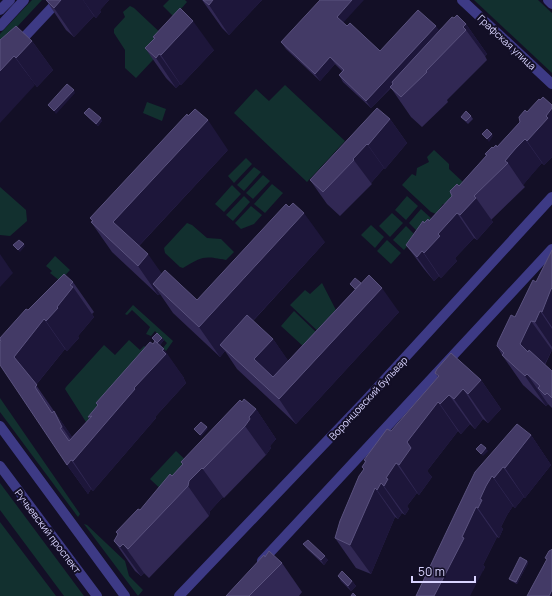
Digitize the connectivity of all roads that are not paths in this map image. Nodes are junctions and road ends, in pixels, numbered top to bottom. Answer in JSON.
{"nodes":[{"id":1,"x":10,"y":0,"type":"edge"},
{"id":2,"x":24,"y":0,"type":"edge"},
{"id":3,"x":58,"y":0,"type":"edge"},
{"id":4,"x":462,"y":0,"type":"edge"},
{"id":5,"x":548,"y":0,"type":"edge"},
{"id":6,"x":552,"y":4,"type":"edge"},
{"id":7,"x":0,"y":10,"type":"edge"},
{"id":8,"x":0,"y":26,"type":"edge"},
{"id":9,"x":0,"y":63,"type":"edge"},
{"id":10,"x":552,"y":84,"type":"edge"},
{"id":11,"x":552,"y":197,"type":"edge"},
{"id":12,"x":552,"y":249,"type":"edge"},
{"id":13,"x":0,"y":426,"type":"edge"},
{"id":14,"x":0,"y":466,"type":"edge"},
{"id":15,"x":254,"y":569,"type":"edge"},
{"id":16,"x":97,"y":596,"type":"edge"},
{"id":17,"x":125,"y":596,"type":"edge"},
{"id":18,"x":179,"y":596,"type":"edge"}],
"edges":[{"from":1,"to":7,"type":"street"},
{"from":2,"to":8,"type":"street"},
{"from":3,"to":9,"type":"street"},
{"from":4,"to":10,"type":"street","name":"Графская улица"},
{"from":5,"to":6,"type":"street"},
{"from":11,"to":18,"type":"street","name":"Воронцовский бульвар"},
{"from":12,"to":15,"type":"street"},
{"from":13,"to":17,"type":"street"},
{"from":14,"to":16,"type":"street","name":"Ручьевский проспект"}]}
